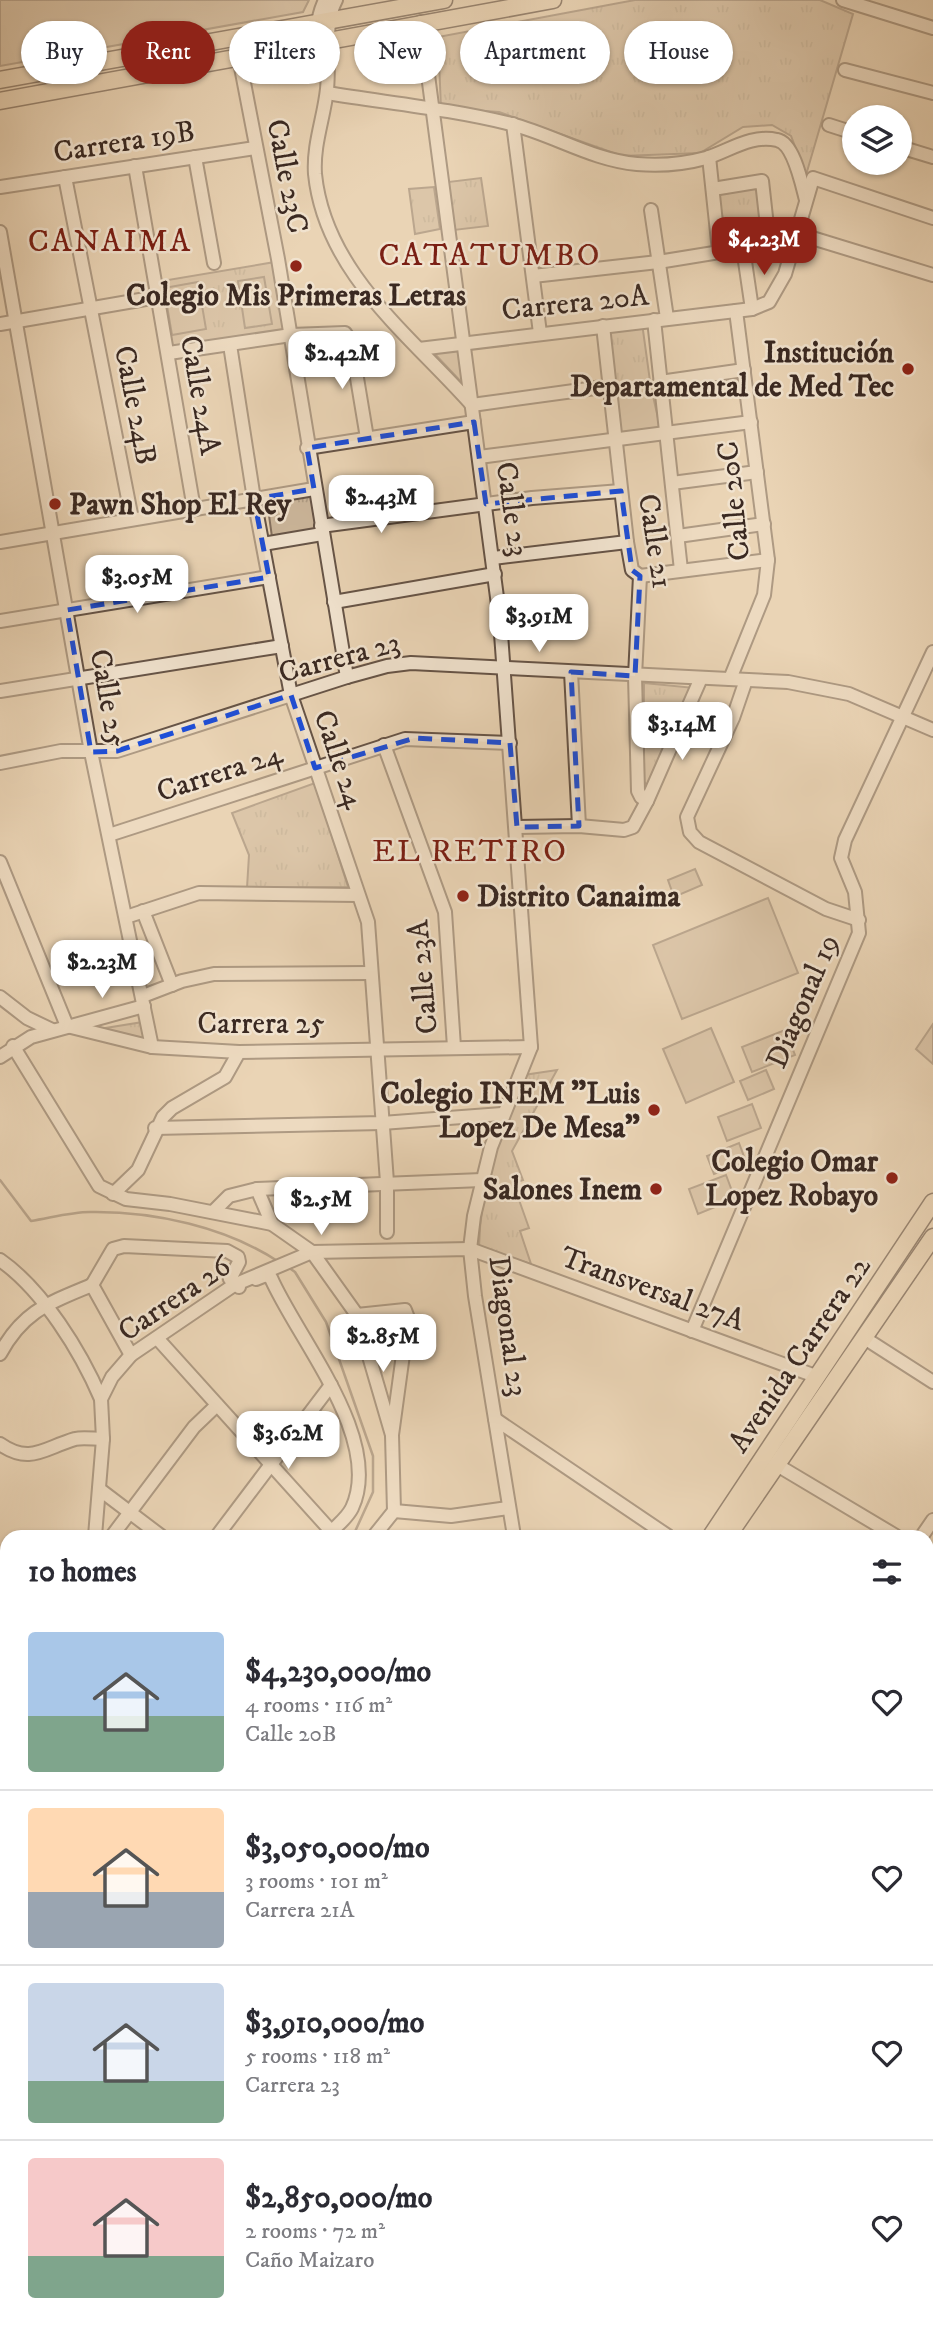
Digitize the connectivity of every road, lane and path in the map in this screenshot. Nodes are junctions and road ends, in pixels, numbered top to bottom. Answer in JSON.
{"nodes":[{"id":1,"x":325,"y":0,"type":"edge"},
{"id":2,"x":336,"y":0,"type":"edge"},
{"id":3,"x":444,"y":0,"type":"edge"},
{"id":4,"x":553,"y":0,"type":"edge"},
{"id":5,"x":844,"y":0,"type":"edge"},
{"id":6,"x":324,"y":21,"type":"junction"},
{"id":7,"x":427,"y":21,"type":"edge"},
{"id":8,"x":933,"y":28,"type":"edge"},
{"id":9,"x":229,"y":38,"type":"edge"},
{"id":10,"x":229,"y":60,"type":"edge"},
{"id":11,"x":845,"y":70,"type":"dead end"},
{"id":12,"x":0,"y":80,"type":"edge"},
{"id":13,"x":244,"y":84,"type":"edge"},
{"id":14,"x":327,"y":84,"type":"edge"},
{"id":15,"x":429,"y":84,"type":"edge"},
{"id":16,"x":327,"y":93,"type":"junction"},
{"id":17,"x":933,"y":93,"type":"edge"},
{"id":18,"x":0,"y":101,"type":"edge"},
{"id":19,"x":432,"y":110,"type":"junction"},
{"id":20,"x":513,"y":124,"type":"junction"},
{"id":21,"x":829,"y":125,"type":"dead end"},
{"id":22,"x":842,"y":129,"type":"edge"},
{"id":23,"x":255,"y":148,"type":"junction"},
{"id":24,"x":912,"y":151,"type":"edge"},
{"id":25,"x":195,"y":157,"type":"junction"},
{"id":26,"x":709,"y":157,"type":"junction"},
{"id":27,"x":933,"y":157,"type":"edge"},
{"id":28,"x":135,"y":166,"type":"junction"},
{"id":29,"x":65,"y":177,"type":"junction"},
{"id":30,"x":0,"y":187,"type":"edge"},
{"id":31,"x":713,"y":189,"type":"junction"},
{"id":32,"x":806,"y":200,"type":"junction"},
{"id":33,"x":651,"y":210,"type":"dead end"},
{"id":34,"x":933,"y":218,"type":"edge"},
{"id":35,"x":0,"y":232,"type":"edge"},
{"id":36,"x":799,"y":234,"type":"junction"},
{"id":37,"x":743,"y":248,"type":"junction"},
{"id":38,"x":719,"y":251,"type":"junction"},
{"id":39,"x":214,"y":262,"type":"dead end"},
{"id":40,"x":658,"y":262,"type":"junction"},
{"id":41,"x":932,"y":270,"type":"edge"},
{"id":42,"x":533,"y":276,"type":"junction"},
{"id":43,"x":157,"y":297,"type":"junction"},
{"id":44,"x":90,"y":309,"type":"junction"},
{"id":45,"x":752,"y":309,"type":"junction"},
{"id":46,"x":736,"y":310,"type":"junction"},
{"id":47,"x":661,"y":319,"type":"junction"},
{"id":48,"x":16,"y":321,"type":"junction"},
{"id":49,"x":0,"y":324,"type":"edge"},
{"id":50,"x":603,"y":326,"type":"junction"},
{"id":51,"x":540,"y":333,"type":"junction"},
{"id":52,"x":291,"y":335,"type":"junction"},
{"id":53,"x":463,"y":341,"type":"junction"},
{"id":54,"x":230,"y":345,"type":"junction"},
{"id":55,"x":419,"y":349,"type":"junction"},
{"id":56,"x":169,"y":353,"type":"junction"},
{"id":57,"x":744,"y":370,"type":"junction"},
{"id":58,"x":660,"y":382,"type":"junction"},
{"id":59,"x":610,"y":386,"type":"junction"},
{"id":60,"x":472,"y":405,"type":"junction"},
{"id":61,"x":474,"y":422,"type":"junction"},
{"id":62,"x":751,"y":422,"type":"junction"},
{"id":63,"x":666,"y":433,"type":"junction"},
{"id":64,"x":367,"y":438,"type":"junction"},
{"id":65,"x":616,"y":440,"type":"junction"},
{"id":66,"x":307,"y":448,"type":"junction"},
{"id":67,"x":479,"y":457,"type":"junction"},
{"id":68,"x":757,"y":472,"type":"junction"},
{"id":69,"x":672,"y":483,"type":"junction"},
{"id":70,"x":314,"y":489,"type":"junction"},
{"id":71,"x":621,"y":491,"type":"junction"},
{"id":72,"x":254,"y":499,"type":"junction"},
{"id":73,"x":486,"y":504,"type":"junction"},
{"id":74,"x":194,"y":509,"type":"junction"},
{"id":75,"x":132,"y":519,"type":"junction"},
{"id":76,"x":764,"y":524,"type":"junction"},
{"id":77,"x":321,"y":530,"type":"junction"},
{"id":78,"x":53,"y":533,"type":"junction"},
{"id":79,"x":678,"y":536,"type":"junction"},
{"id":80,"x":0,"y":542,"type":"edge"},
{"id":81,"x":627,"y":542,"type":"junction"},
{"id":82,"x":263,"y":544,"type":"junction"},
{"id":83,"x":493,"y":558,"type":"junction"},
{"id":84,"x":768,"y":560,"type":"junction"},
{"id":85,"x":681,"y":570,"type":"junction"},
{"id":86,"x":495,"y":574,"type":"junction"},
{"id":87,"x":640,"y":576,"type":"junction"},
{"id":88,"x":269,"y":577,"type":"junction"},
{"id":89,"x":334,"y":602,"type":"junction"},
{"id":90,"x":67,"y":610,"type":"junction"},
{"id":91,"x":0,"y":621,"type":"edge"},
{"id":92,"x":282,"y":646,"type":"junction"},
{"id":93,"x":933,"y":652,"type":"edge"},
{"id":94,"x":505,"y":669,"type":"junction"},
{"id":95,"x":571,"y":672,"type":"junction"},
{"id":96,"x":635,"y":676,"type":"junction"},
{"id":97,"x":347,"y":677,"type":"junction"},
{"id":98,"x":701,"y":678,"type":"junction"},
{"id":99,"x":79,"y":679,"type":"junction"},
{"id":100,"x":730,"y":679,"type":"junction"},
{"id":101,"x":746,"y":680,"type":"junction"},
{"id":102,"x":0,"y":691,"type":"edge"},
{"id":103,"x":291,"y":695,"type":"junction"},
{"id":104,"x":904,"y":716,"type":"junction"},
{"id":105,"x":933,"y":730,"type":"edge"},
{"id":106,"x":510,"y":743,"type":"junction"},
{"id":107,"x":384,"y":745,"type":"junction"},
{"id":108,"x":91,"y":752,"type":"junction"},
{"id":109,"x":0,"y":763,"type":"edge"},
{"id":110,"x":315,"y":768,"type":"junction"},
{"id":111,"x":648,"y":801,"type":"junction"},
{"id":112,"x":579,"y":826,"type":"junction"},
{"id":113,"x":517,"y":827,"type":"junction"},
{"id":114,"x":109,"y":835,"type":"junction"},
{"id":115,"x":1,"y":868,"type":"edge"},
{"id":116,"x":358,"y":895,"type":"junction"},
{"id":117,"x":142,"y":911,"type":"junction"},
{"id":118,"x":126,"y":917,"type":"junction"},
{"id":119,"x":859,"y":920,"type":"junction"},
{"id":120,"x":370,"y":973,"type":"junction"},
{"id":121,"x":172,"y":985,"type":"junction"},
{"id":122,"x":0,"y":997,"type":"edge"},
{"id":123,"x":144,"y":1001,"type":"junction"},
{"id":124,"x":67,"y":1026,"type":"junction"},
{"id":125,"x":52,"y":1030,"type":"junction"},
{"id":126,"x":13,"y":1046,"type":"junction"},
{"id":127,"x":531,"y":1046,"type":"junction"},
{"id":128,"x":152,"y":1047,"type":"junction"},
{"id":129,"x":454,"y":1047,"type":"junction"},
{"id":130,"x":376,"y":1049,"type":"junction"},
{"id":131,"x":239,"y":1052,"type":"junction"},
{"id":132,"x":0,"y":1057,"type":"edge"},
{"id":133,"x":502,"y":1114,"type":"junction"},
{"id":134,"x":382,"y":1123,"type":"junction"},
{"id":135,"x":155,"y":1128,"type":"junction"},
{"id":136,"x":482,"y":1180,"type":"junction"},
{"id":137,"x":387,"y":1182,"type":"junction"},
{"id":138,"x":257,"y":1189,"type":"junction"},
{"id":139,"x":113,"y":1194,"type":"junction"},
{"id":140,"x":933,"y":1202,"type":"edge"},
{"id":141,"x":213,"y":1212,"type":"junction"},
{"id":142,"x":272,"y":1224,"type":"junction"},
{"id":143,"x":387,"y":1232,"type":"dead end"},
{"id":144,"x":933,"y":1237,"type":"edge"},
{"id":145,"x":470,"y":1249,"type":"junction"},
{"id":146,"x":312,"y":1252,"type":"junction"},
{"id":147,"x":0,"y":1260,"type":"edge"},
{"id":148,"x":234,"y":1285,"type":"junction"},
{"id":149,"x":92,"y":1286,"type":"junction"},
{"id":150,"x":44,"y":1305,"type":"junction"},
{"id":151,"x":357,"y":1315,"type":"junction"},
{"id":152,"x":692,"y":1331,"type":"junction"},
{"id":153,"x":157,"y":1338,"type":"junction"},
{"id":154,"x":866,"y":1339,"type":"junction"},
{"id":155,"x":0,"y":1354,"type":"edge"},
{"id":156,"x":131,"y":1354,"type":"junction"},
{"id":157,"x":818,"y":1377,"type":"junction"},
{"id":158,"x":933,"y":1382,"type":"edge"},
{"id":159,"x":331,"y":1385,"type":"junction"},
{"id":160,"x":101,"y":1399,"type":"junction"},
{"id":161,"x":217,"y":1405,"type":"junction"},
{"id":162,"x":495,"y":1419,"type":"junction"},
{"id":163,"x":392,"y":1435,"type":"junction"},
{"id":164,"x":103,"y":1439,"type":"junction"},
{"id":165,"x":0,"y":1444,"type":"edge"},
{"id":166,"x":271,"y":1465,"type":"junction"},
{"id":167,"x":777,"y":1465,"type":"junction"},
{"id":168,"x":99,"y":1489,"type":"junction"},
{"id":169,"x":508,"y":1507,"type":"junction"},
{"id":170,"x":394,"y":1511,"type":"junction"},
{"id":171,"x":129,"y":1513,"type":"junction"},
{"id":172,"x":96,"y":1530,"type":"edge"},
{"id":173,"x":116,"y":1530,"type":"edge"},
{"id":174,"x":153,"y":1530,"type":"edge"},
{"id":175,"x":222,"y":1530,"type":"edge"},
{"id":176,"x":327,"y":1530,"type":"edge"},
{"id":177,"x":334,"y":1530,"type":"edge"},
{"id":178,"x":379,"y":1530,"type":"edge"},
{"id":179,"x":515,"y":1530,"type":"edge"},
{"id":180,"x":659,"y":1530,"type":"edge"},
{"id":181,"x":715,"y":1530,"type":"edge"},
{"id":182,"x":732,"y":1530,"type":"edge"},
{"id":183,"x":886,"y":1530,"type":"edge"}],
"edges":[{"from":1,"to":6,"type":"street"},
{"from":2,"to":6,"type":"street"},
{"from":3,"to":6,"type":"main road"},
{"from":4,"to":7,"type":"main road"},
{"from":5,"to":8,"type":"street"},
{"from":9,"to":12,"type":"main road"},
{"from":10,"to":18,"type":"main road"},
{"from":11,"to":17,"type":"street"},
{"from":13,"to":23,"type":"street","name":"Calle 23C"},
{"from":14,"to":16,"type":"street"},
{"from":15,"to":19,"type":"street","name":"Calle 23"},
{"from":16,"to":19,"type":"street"},
{"from":16,"to":55,"type":"street"},
{"from":19,"to":20,"type":"street"},
{"from":19,"to":53,"type":"street","name":"Calle 23"},
{"from":20,"to":26,"type":"street"},
{"from":20,"to":42,"type":"street"},
{"from":21,"to":22,"type":"street"},
{"from":23,"to":25,"type":"street","name":"Carrera 19B"},
{"from":23,"to":52,"type":"street","name":"Calle 23C"},
{"from":24,"to":27,"type":"street"},
{"from":25,"to":28,"type":"street","name":"Carrera 19B"},
{"from":25,"to":39,"type":"street"},
{"from":26,"to":31,"type":"street"},
{"from":26,"to":32,"type":"street"},
{"from":28,"to":29,"type":"street","name":"Carrera 19B"},
{"from":28,"to":43,"type":"street","name":"Calle 24A"},
{"from":29,"to":30,"type":"street","name":"Carrera 19B"},
{"from":29,"to":44,"type":"street","name":"Calle 24B"},
{"from":31,"to":37,"type":"street"},
{"from":31,"to":38,"type":"street"},
{"from":32,"to":34,"type":"street"},
{"from":32,"to":36,"type":"street"},
{"from":33,"to":40,"type":"street"},
{"from":35,"to":48,"type":"street","name":"Calle 25"},
{"from":36,"to":41,"type":"street"},
{"from":36,"to":45,"type":"street"},
{"from":37,"to":38,"type":"street"},
{"from":37,"to":45,"type":"street"},
{"from":38,"to":40,"type":"street"},
{"from":40,"to":42,"type":"street"},
{"from":40,"to":47,"type":"street"},
{"from":42,"to":51,"type":"street"},
{"from":43,"to":44,"type":"street"},
{"from":43,"to":56,"type":"street","name":"Calle 24A"},
{"from":44,"to":48,"type":"street"},
{"from":44,"to":75,"type":"street","name":"Calle 24B"},
{"from":45,"to":46,"type":"street","name":"Carrera 20A"},
{"from":46,"to":47,"type":"street","name":"Carrera 20A"},
{"from":46,"to":57,"type":"street","name":"Calle 20C"},
{"from":47,"to":50,"type":"street","name":"Carrera 20A"},
{"from":47,"to":58,"type":"street"},
{"from":48,"to":49,"type":"street"},
{"from":48,"to":78,"type":"street","name":"Calle 25"},
{"from":50,"to":51,"type":"street","name":"Carrera 20A"},
{"from":50,"to":59,"type":"street","name":"Calle 21"},
{"from":51,"to":53,"type":"street","name":"Carrera 20A"},
{"from":52,"to":54,"type":"street"},
{"from":52,"to":64,"type":"street"},
{"from":52,"to":66,"type":"street","name":"Calle 23C"},
{"from":53,"to":55,"type":"street","name":"Carrera 20A"},
{"from":53,"to":60,"type":"street","name":"Calle 23"},
{"from":54,"to":56,"type":"street"},
{"from":54,"to":72,"type":"street","name":"Calle 24"},
{"from":55,"to":60,"type":"street"},
{"from":56,"to":74,"type":"street","name":"Calle 24A"},
{"from":57,"to":58,"type":"street"},
{"from":57,"to":62,"type":"street","name":"Calle 20C"},
{"from":58,"to":63,"type":"street"},
{"from":59,"to":60,"type":"street"},
{"from":59,"to":65,"type":"street","name":"Calle 21"},
{"from":60,"to":61,"type":"street","name":"Calle 23"},
{"from":61,"to":64,"type":"street"},
{"from":61,"to":67,"type":"street","name":"Calle 23"},
{"from":62,"to":63,"type":"street"},
{"from":62,"to":68,"type":"street","name":"Calle 20C"},
{"from":63,"to":65,"type":"street"},
{"from":63,"to":69,"type":"street"},
{"from":64,"to":66,"type":"street"},
{"from":65,"to":67,"type":"street"},
{"from":65,"to":71,"type":"street","name":"Calle 21"},
{"from":66,"to":70,"type":"street","name":"Calle 23C"},
{"from":67,"to":73,"type":"street","name":"Calle 23"},
{"from":68,"to":69,"type":"street"},
{"from":68,"to":76,"type":"street","name":"Calle 20C"},
{"from":69,"to":79,"type":"street"},
{"from":70,"to":72,"type":"street"},
{"from":70,"to":77,"type":"street","name":"Calle 23C"},
{"from":71,"to":73,"type":"street"},
{"from":71,"to":81,"type":"street","name":"Calle 21"},
{"from":72,"to":74,"type":"street"},
{"from":72,"to":82,"type":"street","name":"Calle 24"},
{"from":73,"to":77,"type":"street"},
{"from":73,"to":83,"type":"street","name":"Calle 23"},
{"from":74,"to":75,"type":"street"},
{"from":75,"to":78,"type":"street"},
{"from":76,"to":79,"type":"street"},
{"from":76,"to":84,"type":"street","name":"Calle 20C"},
{"from":77,"to":82,"type":"street"},
{"from":77,"to":89,"type":"street","name":"Calle 23C"},
{"from":78,"to":80,"type":"street"},
{"from":78,"to":90,"type":"street","name":"Calle 25"},
{"from":79,"to":85,"type":"street"},
{"from":81,"to":83,"type":"street"},
{"from":81,"to":87,"type":"street","name":"Calle 21"},
{"from":82,"to":88,"type":"street","name":"Calle 24"},
{"from":83,"to":86,"type":"street","name":"Calle 23"},
{"from":84,"to":85,"type":"street"},
{"from":84,"to":100,"type":"street","name":"Calle 20C"},
{"from":85,"to":87,"type":"street"},
{"from":86,"to":89,"type":"street"},
{"from":86,"to":94,"type":"street","name":"Calle 23"},
{"from":87,"to":96,"type":"street","name":"Calle 21"},
{"from":88,"to":90,"type":"street"},
{"from":88,"to":92,"type":"street","name":"Calle 24"},
{"from":89,"to":97,"type":"street","name":"Calle 23C"},
{"from":90,"to":91,"type":"street"},
{"from":90,"to":99,"type":"street","name":"Calle 25"},
{"from":92,"to":99,"type":"street"},
{"from":92,"to":103,"type":"street","name":"Calle 24"},
{"from":93,"to":104,"type":"street","name":"Diagonal 19"},
{"from":94,"to":95,"type":"street","name":"Carrera 23"},
{"from":94,"to":97,"type":"street","name":"Carrera 23"},
{"from":94,"to":106,"type":"street","name":"Calle 23"},
{"from":95,"to":96,"type":"street","name":"Carrera 23"},
{"from":95,"to":112,"type":"street"},
{"from":96,"to":98,"type":"street","name":"Carrera 23"},
{"from":96,"to":111,"type":"street","name":"Calle 21"},
{"from":97,"to":103,"type":"street","name":"Carrera 23"},
{"from":98,"to":100,"type":"street","name":"Carrera 23"},
{"from":98,"to":111,"type":"street"},
{"from":99,"to":102,"type":"street"},
{"from":99,"to":108,"type":"street","name":"Calle 25"},
{"from":100,"to":101,"type":"street","name":"Carrera 23"},
{"from":101,"to":104,"type":"street","name":"Carrera 23"},
{"from":101,"to":119,"type":"street"},
{"from":103,"to":108,"type":"street","name":"Carrera 23"},
{"from":103,"to":110,"type":"street","name":"Calle 24"},
{"from":104,"to":105,"type":"street","name":"Carrera 23"},
{"from":104,"to":119,"type":"street","name":"Diagonal 19"},
{"from":106,"to":107,"type":"street","name":"Carrera 24"},
{"from":106,"to":113,"type":"street","name":"Calle 23"},
{"from":107,"to":110,"type":"street","name":"Carrera 24"},
{"from":107,"to":129,"type":"street","name":"Calle 23A"},
{"from":108,"to":109,"type":"street","name":"Carrera 23"},
{"from":108,"to":114,"type":"street","name":"Calle 25"},
{"from":110,"to":114,"type":"street","name":"Carrera 24"},
{"from":110,"to":116,"type":"street","name":"Calle 24"},
{"from":111,"to":112,"type":"street"},
{"from":112,"to":113,"type":"street"},
{"from":113,"to":127,"type":"street","name":"Calle 23"},
{"from":114,"to":118,"type":"street","name":"Calle 25"},
{"from":115,"to":124,"type":"street"},
{"from":116,"to":117,"type":"street"},
{"from":116,"to":120,"type":"street","name":"Calle 24"},
{"from":117,"to":118,"type":"street"},
{"from":117,"to":121,"type":"street"},
{"from":118,"to":123,"type":"street","name":"Calle 25"},
{"from":119,"to":152,"type":"street","name":"Diagonal 19"},
{"from":120,"to":121,"type":"street"},
{"from":120,"to":130,"type":"street","name":"Calle 24"},
{"from":121,"to":123,"type":"street"},
{"from":122,"to":125,"type":"street"},
{"from":123,"to":124,"type":"street"},
{"from":123,"to":128,"type":"street","name":"Calle 25"},
{"from":124,"to":125,"type":"street","name":"Carrera 25"},
{"from":124,"to":128,"type":"street","name":"Carrera 25"},
{"from":125,"to":126,"type":"street","name":"Carrera 25"},
{"from":126,"to":132,"type":"street","name":"Carrera 25"},
{"from":126,"to":139,"type":"street"},
{"from":127,"to":129,"type":"street","name":"Carrera 25"},
{"from":127,"to":133,"type":"street","name":"Diagonal 23"},
{"from":128,"to":131,"type":"street","name":"Carrera 25"},
{"from":129,"to":130,"type":"street","name":"Carrera 25"},
{"from":130,"to":131,"type":"street","name":"Carrera 25"},
{"from":130,"to":134,"type":"street","name":"Calle 24"},
{"from":131,"to":135,"type":"street"},
{"from":133,"to":134,"type":"street"},
{"from":133,"to":136,"type":"street","name":"Diagonal 23"},
{"from":134,"to":135,"type":"street"},
{"from":134,"to":137,"type":"street","name":"Calle 24"},
{"from":135,"to":139,"type":"street"},
{"from":136,"to":137,"type":"street"},
{"from":136,"to":145,"type":"street","name":"Diagonal 23"},
{"from":137,"to":138,"type":"street"},
{"from":137,"to":143,"type":"street","name":"Calle 24"},
{"from":138,"to":141,"type":"street"},
{"from":138,"to":142,"type":"street"},
{"from":139,"to":141,"type":"street"},
{"from":140,"to":157,"type":"main road","name":"Avenida Carrera 22"},
{"from":141,"to":142,"type":"street"},
{"from":142,"to":146,"type":"street"},
{"from":144,"to":154,"type":"main road","name":"Avenida Carrera 22"},
{"from":145,"to":146,"type":"street","name":"Carrera 26"},
{"from":145,"to":152,"type":"street","name":"Transversal 27A"},
{"from":145,"to":162,"type":"street","name":"Diagonal 23"},
{"from":146,"to":148,"type":"street","name":"Carrera 26"},
{"from":146,"to":151,"type":"street"},
{"from":147,"to":150,"type":"street"},
{"from":148,"to":149,"type":"street","name":"Carrera 26"},
{"from":148,"to":153,"type":"street","name":"Carrera 26"},
{"from":148,"to":159,"type":"street"},
{"from":149,"to":150,"type":"street"},
{"from":149,"to":156,"type":"street"},
{"from":150,"to":155,"type":"street"},
{"from":150,"to":160,"type":"street"},
{"from":151,"to":163,"type":"street"},
{"from":151,"to":163,"type":"street"},
{"from":152,"to":157,"type":"street","name":"Transversal 27A"},
{"from":153,"to":156,"type":"street","name":"Carrera 26"},
{"from":153,"to":161,"type":"street"},
{"from":154,"to":158,"type":"street"},
{"from":154,"to":167,"type":"main road","name":"Avenida Carrera 22"},
{"from":156,"to":160,"type":"street","name":"Carrera 26"},
{"from":157,"to":181,"type":"main road","name":"Avenida Carrera 22"},
{"from":159,"to":166,"type":"street"},
{"from":159,"to":177,"type":"street"},
{"from":160,"to":164,"type":"street"},
{"from":161,"to":166,"type":"street"},
{"from":161,"to":171,"type":"street"},
{"from":162,"to":169,"type":"street","name":"Diagonal 23"},
{"from":162,"to":180,"type":"street"},
{"from":163,"to":170,"type":"street"},
{"from":164,"to":165,"type":"street"},
{"from":164,"to":168,"type":"street"},
{"from":166,"to":175,"type":"street"},
{"from":166,"to":176,"type":"street"},
{"from":167,"to":182,"type":"main road","name":"Avenida Carrera 22"},
{"from":167,"to":183,"type":"street"},
{"from":168,"to":171,"type":"street"},
{"from":168,"to":172,"type":"street"},
{"from":169,"to":170,"type":"street"},
{"from":169,"to":179,"type":"street","name":"Diagonal 23"},
{"from":170,"to":178,"type":"street"},
{"from":171,"to":173,"type":"street"},
{"from":171,"to":174,"type":"street"}]}
